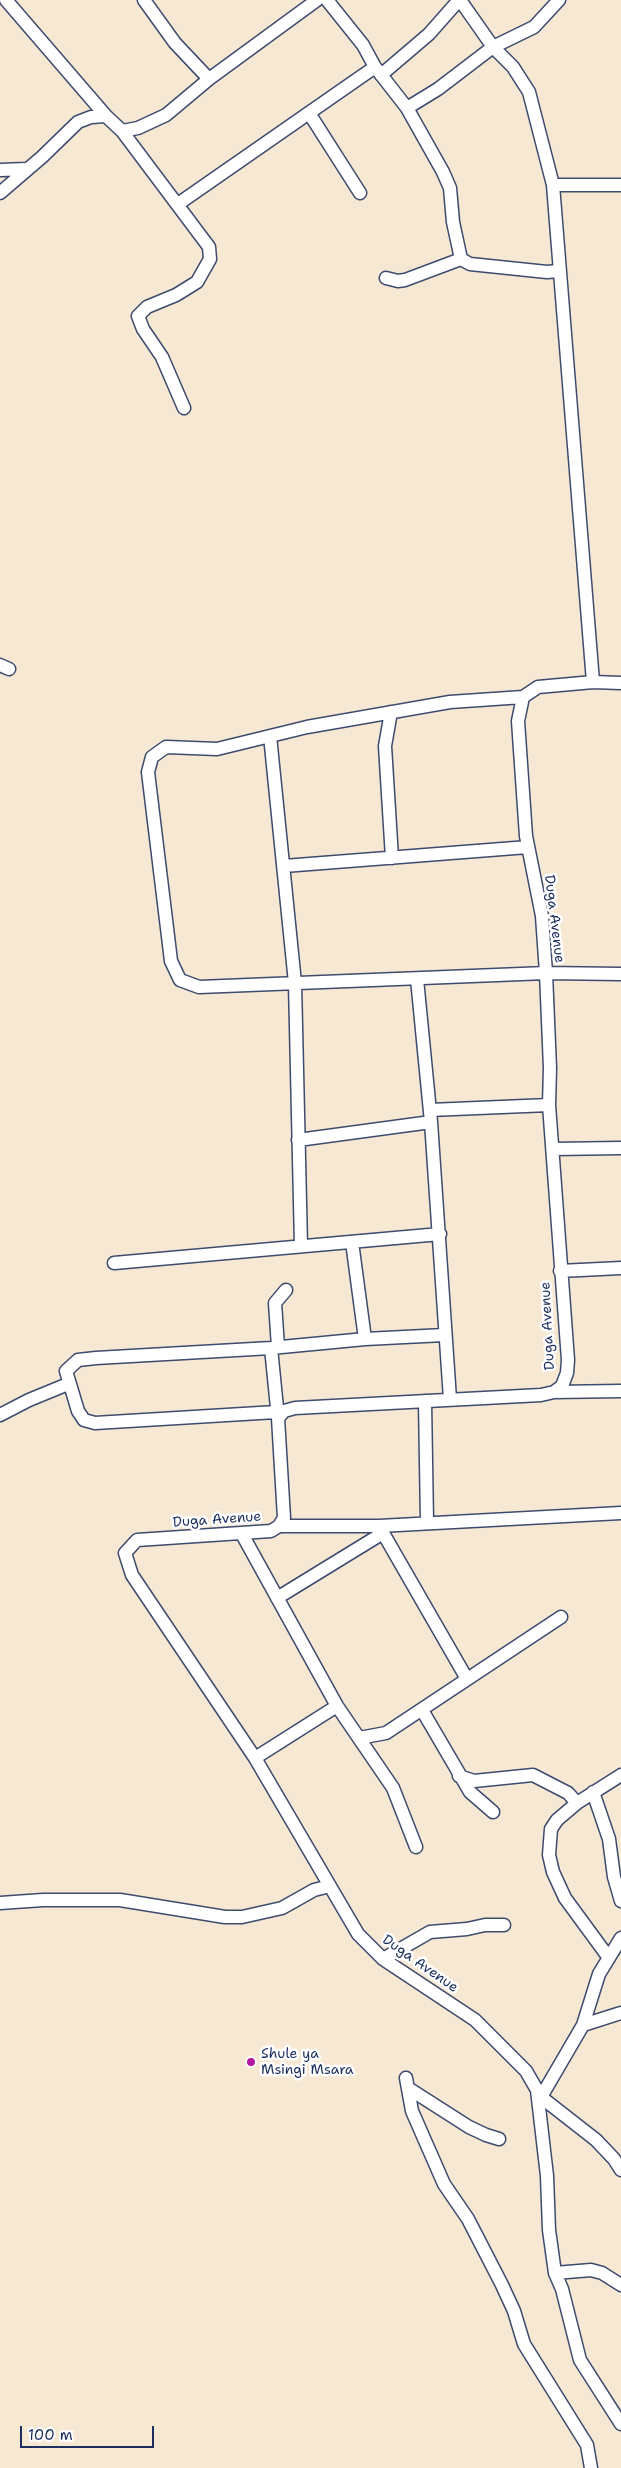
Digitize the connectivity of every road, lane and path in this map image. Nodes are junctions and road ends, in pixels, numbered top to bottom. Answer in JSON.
{"nodes":[{"id":1,"x":6,"y":0,"type":"edge"},
{"id":2,"x":317,"y":0,"type":"edge"},
{"id":3,"x":327,"y":0,"type":"edge"},
{"id":4,"x":459,"y":0,"type":"edge"},
{"id":5,"x":559,"y":0,"type":"edge"},
{"id":6,"x":148,"y":1,"type":"edge"},
{"id":7,"x":492,"y":47,"type":"junction"},
{"id":8,"x":378,"y":71,"type":"junction"},
{"id":9,"x":209,"y":79,"type":"junction"},
{"id":10,"x":408,"y":108,"type":"junction"},
{"id":11,"x":309,"y":113,"type":"junction"},
{"id":12,"x":106,"y":116,"type":"junction"},
{"id":13,"x":122,"y":131,"type":"junction"},
{"id":14,"x":26,"y":169,"type":"junction"},
{"id":15,"x":0,"y":170,"type":"edge"},
{"id":16,"x":553,"y":185,"type":"junction"},
{"id":17,"x":621,"y":185,"type":"edge"},
{"id":18,"x":0,"y":193,"type":"edge"},
{"id":19,"x":360,"y":193,"type":"dead end"},
{"id":20,"x":178,"y":204,"type":"junction"},
{"id":21,"x":461,"y":259,"type":"junction"},
{"id":22,"x":558,"y":270,"type":"junction"},
{"id":23,"x":386,"y":278,"type":"dead end"},
{"id":24,"x":184,"y":408,"type":"dead end"},
{"id":25,"x":592,"y":682,"type":"junction"},
{"id":26,"x":621,"y":683,"type":"edge"},
{"id":27,"x":523,"y":697,"type":"junction"},
{"id":28,"x":391,"y":712,"type":"junction"},
{"id":29,"x":270,"y":736,"type":"junction"},
{"id":30,"x":528,"y":847,"type":"junction"},
{"id":31,"x":392,"y":858,"type":"junction"},
{"id":32,"x":284,"y":866,"type":"junction"},
{"id":33,"x":546,"y":973,"type":"junction"},
{"id":34,"x":621,"y":974,"type":"edge"},
{"id":35,"x":417,"y":979,"type":"junction"},
{"id":36,"x":295,"y":983,"type":"junction"},
{"id":37,"x":549,"y":1105,"type":"junction"},
{"id":38,"x":431,"y":1116,"type":"junction"},
{"id":39,"x":298,"y":1140,"type":"junction"},
{"id":40,"x":621,"y":1148,"type":"edge"},
{"id":41,"x":553,"y":1149,"type":"junction"},
{"id":42,"x":440,"y":1234,"type":"junction"},
{"id":43,"x":352,"y":1242,"type":"junction"},
{"id":44,"x":302,"y":1246,"type":"junction"},
{"id":45,"x":114,"y":1263,"type":"dead end"},
{"id":46,"x":621,"y":1268,"type":"edge"},
{"id":47,"x":560,"y":1271,"type":"junction"},
{"id":48,"x":286,"y":1290,"type":"dead end"},
{"id":49,"x":444,"y":1335,"type":"junction"},
{"id":50,"x":365,"y":1338,"type":"junction"},
{"id":51,"x":275,"y":1348,"type":"junction"},
{"id":52,"x":68,"y":1384,"type":"junction"},
{"id":53,"x":621,"y":1391,"type":"edge"},
{"id":54,"x":554,"y":1392,"type":"junction"},
{"id":55,"x":450,"y":1399,"type":"junction"},
{"id":56,"x":425,"y":1401,"type":"junction"},
{"id":57,"x":0,"y":1415,"type":"edge"},
{"id":58,"x":277,"y":1415,"type":"junction"},
{"id":59,"x":621,"y":1513,"type":"edge"},
{"id":60,"x":427,"y":1522,"type":"junction"},
{"id":61,"x":279,"y":1526,"type":"junction"},
{"id":62,"x":381,"y":1530,"type":"junction"},
{"id":63,"x":242,"y":1534,"type":"junction"},
{"id":64,"x":277,"y":1598,"type":"junction"},
{"id":65,"x":561,"y":1617,"type":"dead end"},
{"id":66,"x":467,"y":1679,"type":"junction"},
{"id":67,"x":337,"y":1706,"type":"junction"},
{"id":68,"x":422,"y":1710,"type":"junction"},
{"id":69,"x":359,"y":1738,"type":"junction"},
{"id":70,"x":255,"y":1758,"type":"junction"},
{"id":71,"x":621,"y":1775,"type":"edge"},
{"id":72,"x":459,"y":1776,"type":"junction"},
{"id":73,"x":593,"y":1792,"type":"junction"},
{"id":74,"x":576,"y":1803,"type":"junction"},
{"id":75,"x":493,"y":1812,"type":"dead end"},
{"id":76,"x":416,"y":1846,"type":"dead end"},
{"id":77,"x":330,"y":1886,"type":"junction"},
{"id":78,"x":621,"y":1901,"type":"edge"},
{"id":79,"x":0,"y":1903,"type":"edge"},
{"id":80,"x":504,"y":1925,"type":"dead end"},
{"id":81,"x":621,"y":1938,"type":"edge"},
{"id":82,"x":609,"y":1958,"type":"junction"},
{"id":83,"x":383,"y":1959,"type":"junction"},
{"id":84,"x":621,"y":2013,"type":"edge"},
{"id":85,"x":583,"y":2025,"type":"junction"},
{"id":86,"x":539,"y":2094,"type":"junction"},
{"id":87,"x":499,"y":2139,"type":"dead end"},
{"id":88,"x":621,"y":2170,"type":"edge"},
{"id":89,"x":555,"y":2273,"type":"junction"},
{"id":90,"x":621,"y":2285,"type":"edge"},
{"id":91,"x":621,"y":2424,"type":"edge"},
{"id":92,"x":591,"y":2468,"type":"edge"}],
"edges":[{"from":1,"to":12,"type":"street"},
{"from":2,"to":9,"type":"street"},
{"from":3,"to":8,"type":"street"},
{"from":4,"to":7,"type":"street"},
{"from":4,"to":8,"type":"street"},
{"from":5,"to":7,"type":"street"},
{"from":6,"to":9,"type":"street"},
{"from":7,"to":10,"type":"street"},
{"from":7,"to":16,"type":"street"},
{"from":8,"to":10,"type":"street"},
{"from":8,"to":11,"type":"street"},
{"from":9,"to":13,"type":"street"},
{"from":10,"to":21,"type":"street"},
{"from":11,"to":19,"type":"street"},
{"from":11,"to":20,"type":"street"},
{"from":12,"to":13,"type":"street"},
{"from":12,"to":14,"type":"street"},
{"from":13,"to":20,"type":"street"},
{"from":14,"to":15,"type":"street"},
{"from":14,"to":18,"type":"street"},
{"from":16,"to":17,"type":"street"},
{"from":16,"to":22,"type":"street"},
{"from":20,"to":24,"type":"street"},
{"from":21,"to":22,"type":"street"},
{"from":21,"to":23,"type":"street"},
{"from":22,"to":25,"type":"street"},
{"from":25,"to":26,"type":"street"},
{"from":25,"to":27,"type":"street"},
{"from":27,"to":28,"type":"street"},
{"from":27,"to":30,"type":"street","name":"Duga Avenue"},
{"from":28,"to":29,"type":"street"},
{"from":28,"to":31,"type":"street"},
{"from":29,"to":32,"type":"street"},
{"from":29,"to":36,"type":"street"},
{"from":30,"to":31,"type":"street"},
{"from":30,"to":33,"type":"street","name":"Duga Avenue"},
{"from":31,"to":32,"type":"street"},
{"from":32,"to":36,"type":"street"},
{"from":33,"to":34,"type":"street"},
{"from":33,"to":35,"type":"street"},
{"from":33,"to":37,"type":"street","name":"Duga Avenue"},
{"from":35,"to":36,"type":"street"},
{"from":35,"to":38,"type":"street"},
{"from":36,"to":39,"type":"street"},
{"from":37,"to":38,"type":"street"},
{"from":37,"to":41,"type":"street","name":"Duga Avenue"},
{"from":38,"to":39,"type":"street"},
{"from":38,"to":42,"type":"street"},
{"from":39,"to":44,"type":"street"},
{"from":40,"to":41,"type":"street"},
{"from":41,"to":47,"type":"street","name":"Duga Avenue"},
{"from":42,"to":43,"type":"street"},
{"from":42,"to":49,"type":"street"},
{"from":43,"to":44,"type":"street"},
{"from":43,"to":50,"type":"street"},
{"from":44,"to":45,"type":"street"},
{"from":46,"to":47,"type":"street"},
{"from":47,"to":54,"type":"street","name":"Duga Avenue"},
{"from":48,"to":51,"type":"street","name":"Duga Avenue"},
{"from":49,"to":50,"type":"street"},
{"from":49,"to":55,"type":"street"},
{"from":50,"to":51,"type":"street"},
{"from":51,"to":52,"type":"street"},
{"from":51,"to":58,"type":"street","name":"Duga Avenue"},
{"from":52,"to":57,"type":"street"},
{"from":52,"to":58,"type":"street"},
{"from":53,"to":54,"type":"street"},
{"from":54,"to":55,"type":"street"},
{"from":55,"to":56,"type":"street"},
{"from":56,"to":58,"type":"street"},
{"from":56,"to":60,"type":"street"},
{"from":58,"to":61,"type":"street","name":"Duga Avenue"},
{"from":59,"to":60,"type":"street"},
{"from":60,"to":62,"type":"street"},
{"from":61,"to":62,"type":"street"},
{"from":61,"to":63,"type":"street","name":"Duga Avenue"},
{"from":62,"to":64,"type":"street"},
{"from":62,"to":66,"type":"street"},
{"from":63,"to":64,"type":"street"},
{"from":63,"to":70,"type":"street","name":"Duga Avenue"},
{"from":64,"to":67,"type":"street"},
{"from":65,"to":66,"type":"street"},
{"from":66,"to":68,"type":"street"},
{"from":67,"to":69,"type":"street"},
{"from":67,"to":70,"type":"street"},
{"from":68,"to":69,"type":"street"},
{"from":68,"to":72,"type":"street"},
{"from":69,"to":76,"type":"street"},
{"from":70,"to":77,"type":"street","name":"Duga Avenue"},
{"from":71,"to":73,"type":"street"},
{"from":72,"to":74,"type":"street"},
{"from":72,"to":75,"type":"street"},
{"from":73,"to":74,"type":"street"},
{"from":73,"to":78,"type":"street"},
{"from":74,"to":82,"type":"street"},
{"from":77,"to":79,"type":"street"},
{"from":77,"to":83,"type":"street","name":"Duga Avenue"},
{"from":80,"to":83,"type":"street"},
{"from":81,"to":82,"type":"street"},
{"from":82,"to":85,"type":"street"},
{"from":83,"to":86,"type":"street","name":"Duga Avenue"},
{"from":84,"to":85,"type":"street"},
{"from":85,"to":86,"type":"street"},
{"from":86,"to":88,"type":"street"},
{"from":86,"to":89,"type":"street","name":"Duga Avenue"},
{"from":87,"to":92,"type":"street"},
{"from":89,"to":90,"type":"street"},
{"from":89,"to":91,"type":"street","name":"Duga Avenue"}]}
